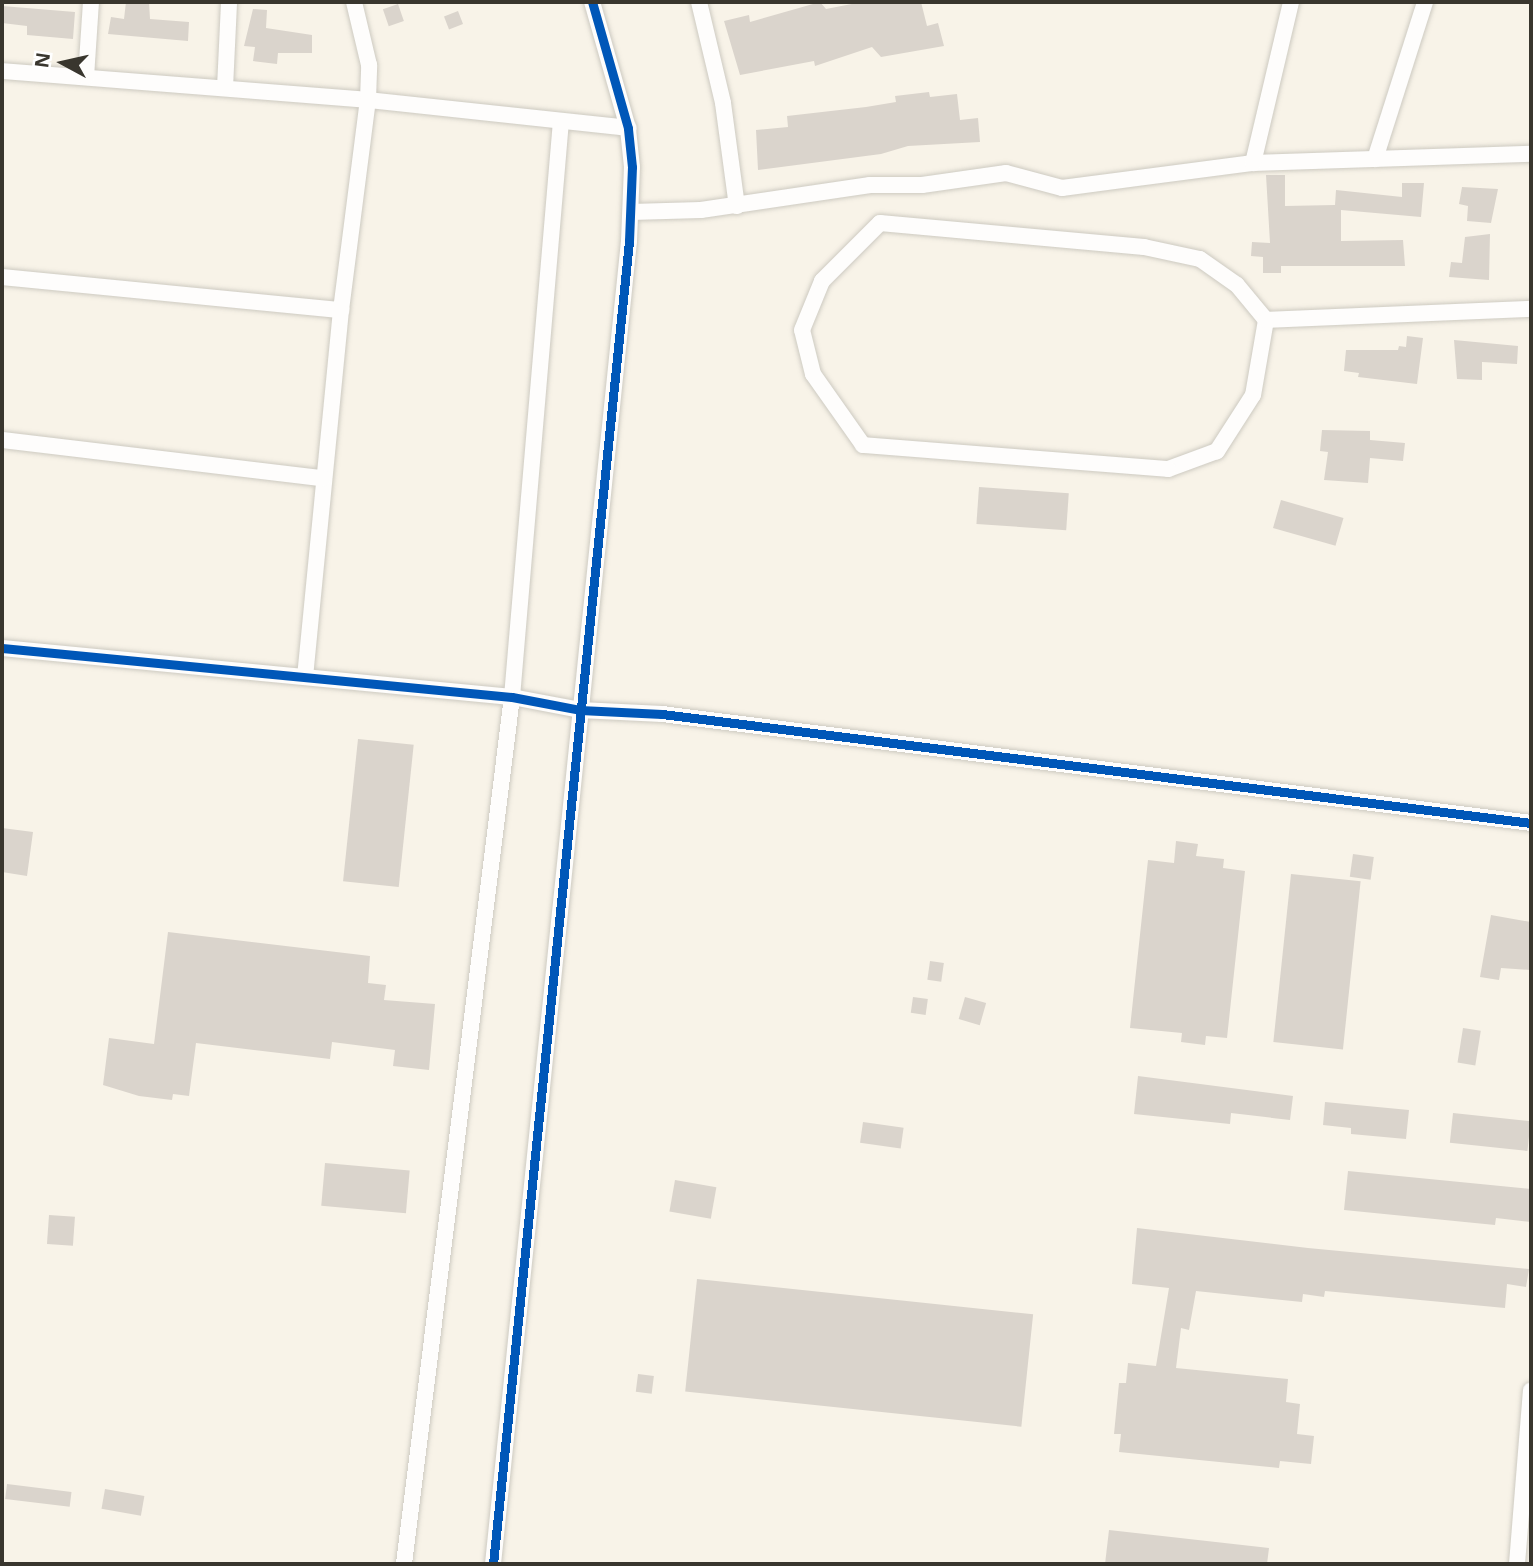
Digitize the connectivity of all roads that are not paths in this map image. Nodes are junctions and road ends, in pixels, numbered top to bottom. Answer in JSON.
{"nodes":[{"id":1,"x":91,"y":2,"type":"edge"},
{"id":2,"x":229,"y":2,"type":"edge"},
{"id":3,"x":354,"y":2,"type":"edge"},
{"id":4,"x":592,"y":2,"type":"edge"},
{"id":5,"x":699,"y":2,"type":"edge"},
{"id":6,"x":1291,"y":2,"type":"edge"},
{"id":7,"x":1425,"y":2,"type":"edge"},
{"id":8,"x":2,"y":71,"type":"edge"},
{"id":9,"x":86,"y":78,"type":"junction"},
{"id":10,"x":225,"y":88,"type":"junction"},
{"id":11,"x":368,"y":100,"type":"junction"},
{"id":12,"x":561,"y":121,"type":"junction"},
{"id":13,"x":628,"y":128,"type":"junction"},
{"id":14,"x":1531,"y":154,"type":"edge"},
{"id":15,"x":1375,"y":159,"type":"junction"},
{"id":16,"x":1253,"y":163,"type":"junction"},
{"id":17,"x":737,"y":206,"type":"junction"},
{"id":18,"x":631,"y":212,"type":"junction"},
{"id":19,"x":2,"y":277,"type":"edge"},
{"id":20,"x":1531,"y":309,"type":"edge"},
{"id":21,"x":341,"y":310,"type":"junction"},
{"id":22,"x":1266,"y":320,"type":"junction"},
{"id":23,"x":2,"y":440,"type":"edge"},
{"id":24,"x":323,"y":478,"type":"junction"},
{"id":25,"x":2,"y":648,"type":"edge"},
{"id":26,"x":305,"y":675,"type":"junction"},
{"id":27,"x":512,"y":697,"type":"junction"},
{"id":28,"x":580,"y":710,"type":"junction"},
{"id":29,"x":1531,"y":823,"type":"edge"},
{"id":30,"x":1531,"y":1391,"type":"edge"},
{"id":31,"x":404,"y":1564,"type":"edge"},
{"id":32,"x":493,"y":1564,"type":"edge"},
{"id":33,"x":1517,"y":1564,"type":"edge"}],
"edges":[{"from":1,"to":9,"type":"street"},
{"from":2,"to":10,"type":"street"},
{"from":3,"to":11,"type":"street"},
{"from":4,"to":13,"type":"street"},
{"from":5,"to":17,"type":"street"},
{"from":6,"to":16,"type":"street"},
{"from":7,"to":15,"type":"street"},
{"from":8,"to":9,"type":"street"},
{"from":9,"to":10,"type":"street"},
{"from":10,"to":11,"type":"street"},
{"from":11,"to":12,"type":"street"},
{"from":11,"to":21,"type":"street"},
{"from":12,"to":13,"type":"street"},
{"from":12,"to":27,"type":"street"},
{"from":13,"to":18,"type":"street"},
{"from":14,"to":15,"type":"street"},
{"from":15,"to":16,"type":"street"},
{"from":16,"to":17,"type":"street"},
{"from":17,"to":18,"type":"street"},
{"from":18,"to":28,"type":"street"},
{"from":19,"to":21,"type":"street"},
{"from":20,"to":22,"type":"street"},
{"from":21,"to":24,"type":"street"},
{"from":22,"to":22,"type":"street"},
{"from":23,"to":24,"type":"street"},
{"from":24,"to":26,"type":"street"},
{"from":25,"to":26,"type":"street"},
{"from":26,"to":27,"type":"street"},
{"from":27,"to":28,"type":"street"},
{"from":27,"to":31,"type":"street"},
{"from":28,"to":29,"type":"street"},
{"from":28,"to":32,"type":"street"},
{"from":30,"to":33,"type":"street"}]}
